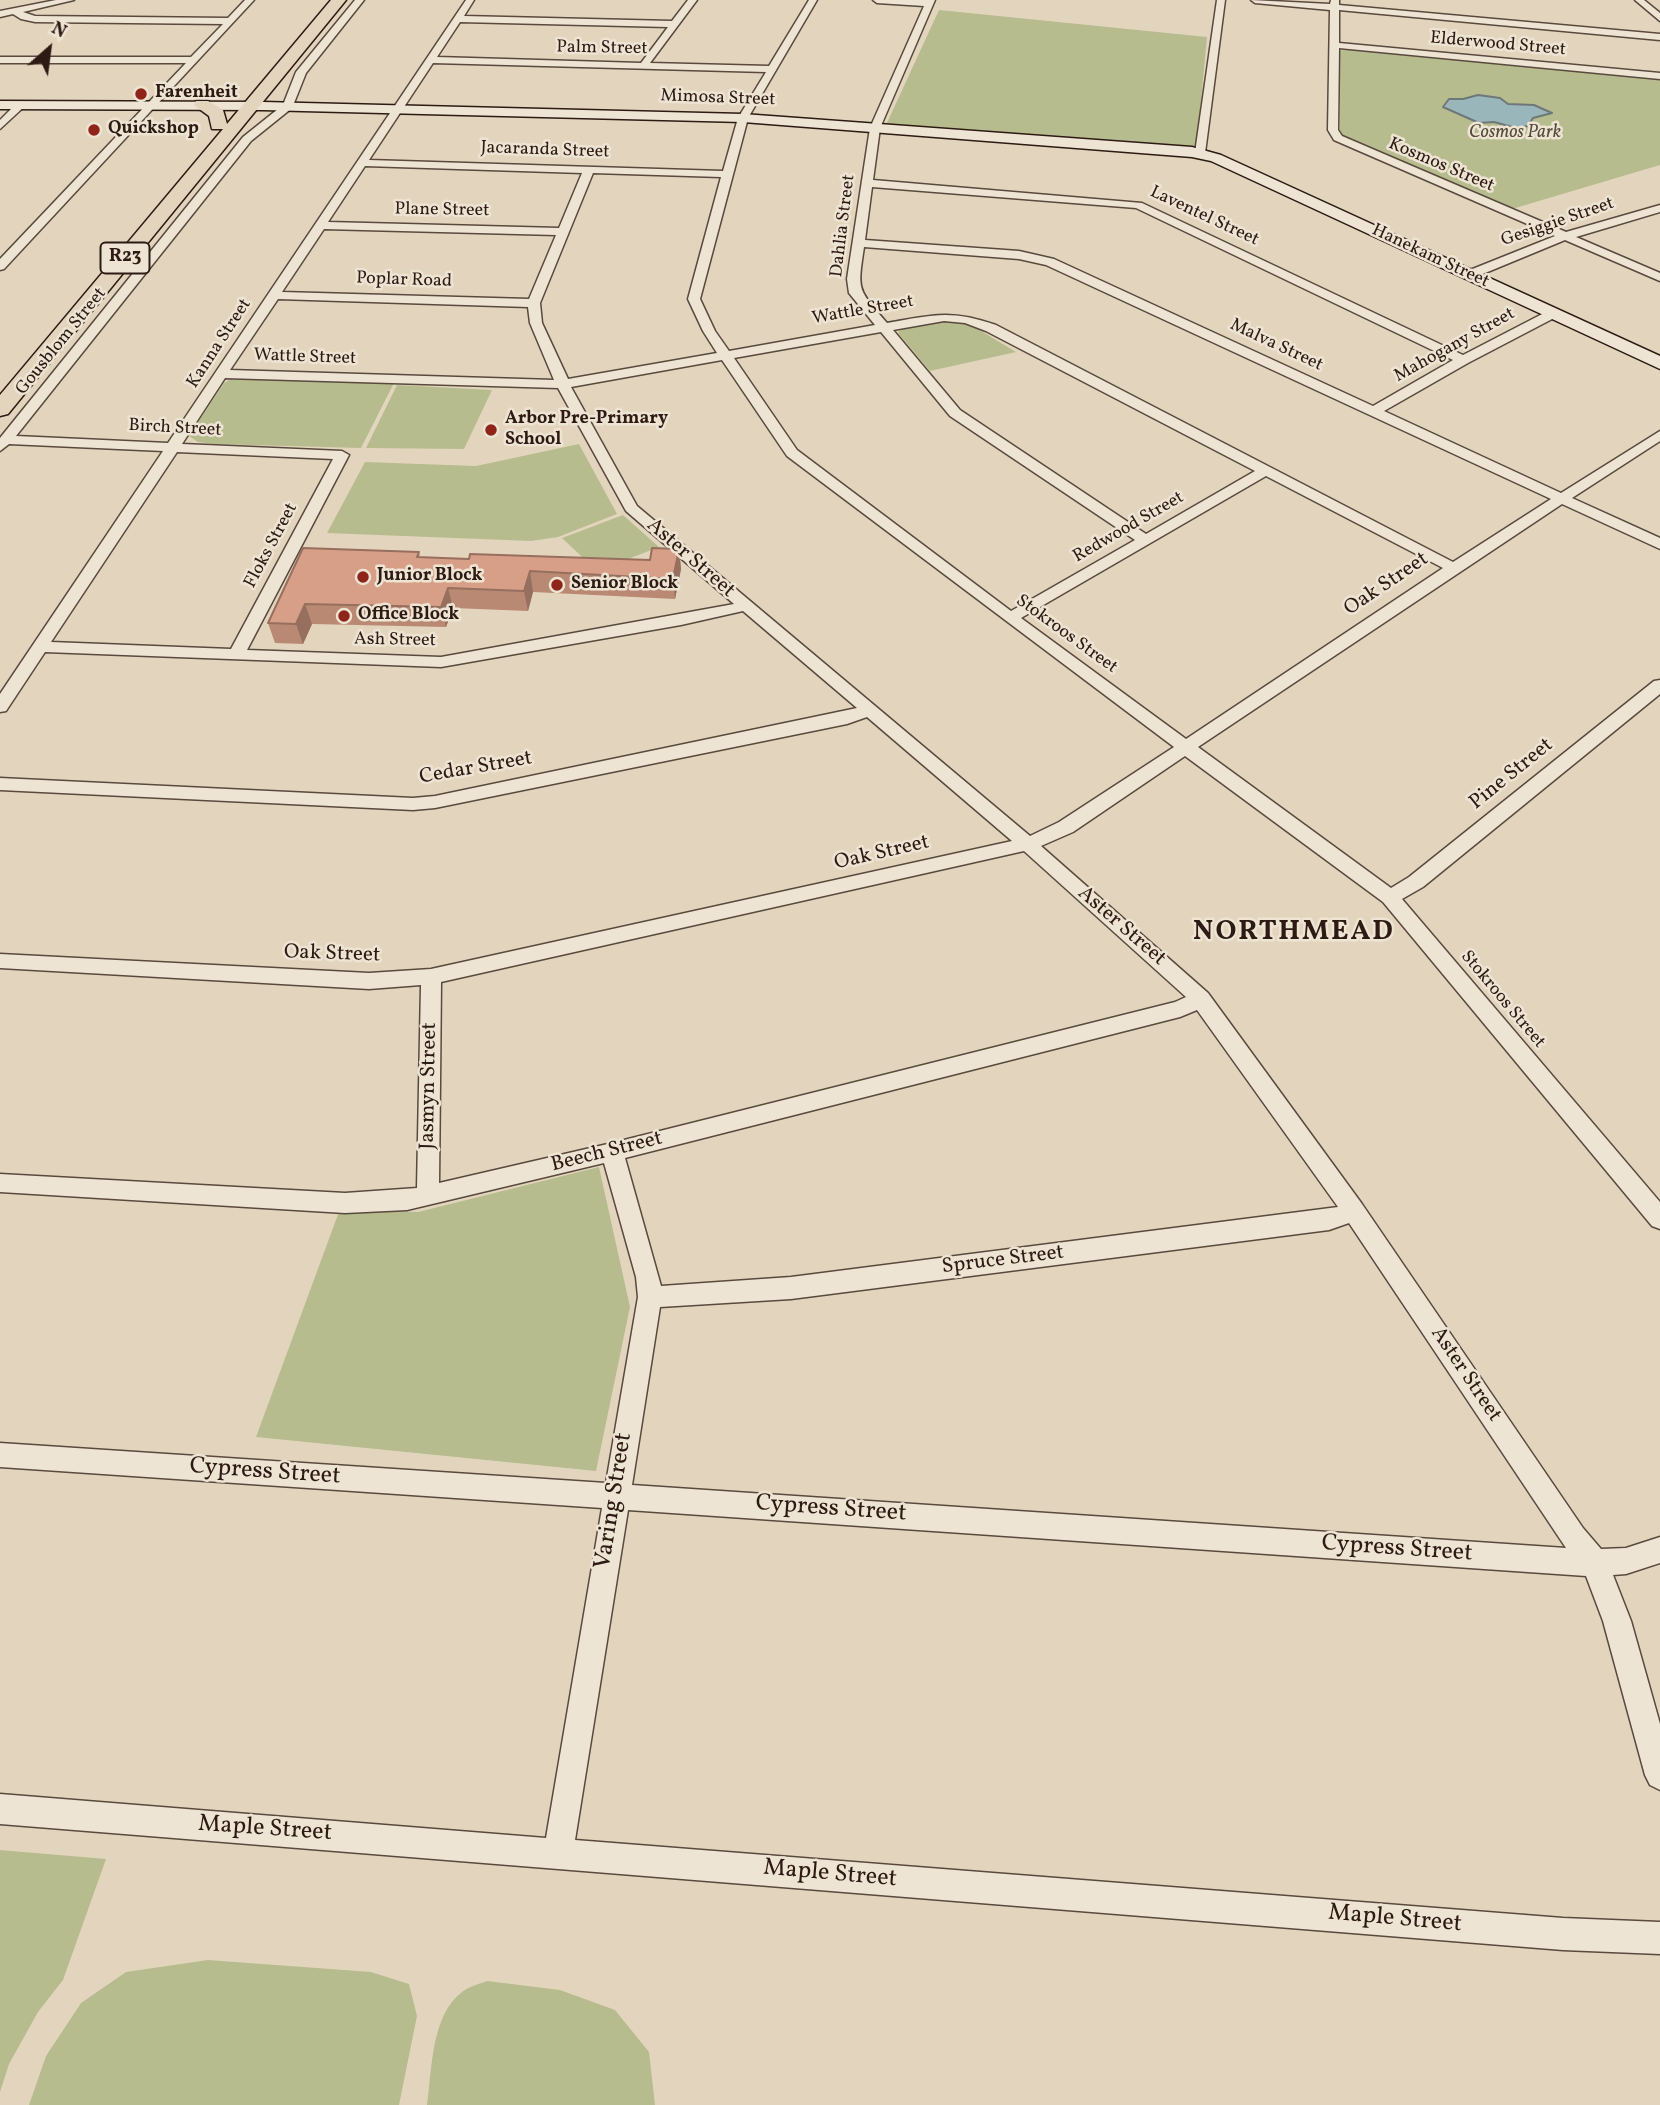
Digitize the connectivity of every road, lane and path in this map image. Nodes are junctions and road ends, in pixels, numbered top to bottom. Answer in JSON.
{"nodes":[{"id":1,"x":69,"y":0,"type":"edge"},
{"id":2,"x":250,"y":0,"type":"edge"},
{"id":3,"x":324,"y":0,"type":"edge"},
{"id":4,"x":339,"y":0,"type":"edge"},
{"id":5,"x":360,"y":0,"type":"edge"},
{"id":6,"x":470,"y":0,"type":"edge"},
{"id":7,"x":692,"y":0,"type":"edge"},
{"id":8,"x":813,"y":0,"type":"edge"},
{"id":9,"x":877,"y":0,"type":"edge"},
{"id":10,"x":1221,"y":0,"type":"edge"},
{"id":11,"x":1255,"y":0,"type":"edge"},
{"id":12,"x":1637,"y":0,"type":"edge"},
{"id":13,"x":930,"y":2,"type":"edge"},
{"id":14,"x":1660,"y":2,"type":"edge"},
{"id":15,"x":1335,"y":4,"type":"edge"},
{"id":16,"x":15,"y":11,"type":"junction"},
{"id":17,"x":0,"y":15,"type":"edge"},
{"id":18,"x":1660,"y":18,"type":"edge"},
{"id":19,"x":457,"y":19,"type":"junction"},
{"id":20,"x":231,"y":21,"type":"junction"},
{"id":21,"x":675,"y":24,"type":"junction"},
{"id":22,"x":1660,"y":37,"type":"edge"},
{"id":23,"x":1333,"y":45,"type":"junction"},
{"id":24,"x":0,"y":60,"type":"edge"},
{"id":25,"x":192,"y":60,"type":"junction"},
{"id":26,"x":430,"y":60,"type":"junction"},
{"id":27,"x":643,"y":66,"type":"junction"},
{"id":28,"x":773,"y":69,"type":"junction"},
{"id":29,"x":1660,"y":76,"type":"edge"},
{"id":30,"x":0,"y":105,"type":"edge"},
{"id":31,"x":21,"y":105,"type":"junction"},
{"id":32,"x":152,"y":105,"type":"junction"},
{"id":33,"x":202,"y":105,"type":"junction"},
{"id":34,"x":242,"y":105,"type":"junction"},
{"id":35,"x":288,"y":106,"type":"junction"},
{"id":36,"x":398,"y":108,"type":"junction"},
{"id":37,"x":743,"y":118,"type":"junction"},
{"id":38,"x":218,"y":125,"type":"junction"},
{"id":39,"x":0,"y":126,"type":"edge"},
{"id":40,"x":875,"y":128,"type":"junction"},
{"id":41,"x":1199,"y":153,"type":"junction"},
{"id":42,"x":362,"y":163,"type":"junction"},
{"id":43,"x":589,"y":170,"type":"junction"},
{"id":44,"x":727,"y":174,"type":"junction"},
{"id":45,"x":867,"y":183,"type":"junction"},
{"id":46,"x":1660,"y":208,"type":"edge"},
{"id":47,"x":320,"y":225,"type":"junction"},
{"id":48,"x":564,"y":232,"type":"junction"},
{"id":49,"x":1563,"y":237,"type":"junction"},
{"id":50,"x":859,"y":243,"type":"junction"},
{"id":51,"x":0,"y":266,"type":"edge"},
{"id":52,"x":1469,"y":275,"type":"junction"},
{"id":53,"x":1660,"y":277,"type":"edge"},
{"id":54,"x":272,"y":295,"type":"junction"},
{"id":55,"x":68,"y":301,"type":"junction"},
{"id":56,"x":89,"y":302,"type":"junction"},
{"id":57,"x":534,"y":303,"type":"junction"},
{"id":58,"x":1552,"y":314,"type":"junction"},
{"id":59,"x":881,"y":327,"type":"junction"},
{"id":60,"x":724,"y":355,"type":"junction"},
{"id":61,"x":1463,"y":360,"type":"junction"},
{"id":62,"x":1660,"y":363,"type":"edge"},
{"id":63,"x":222,"y":374,"type":"junction"},
{"id":64,"x":0,"y":380,"type":"edge"},
{"id":65,"x":564,"y":384,"type":"junction"},
{"id":66,"x":0,"y":409,"type":"edge"},
{"id":67,"x":1374,"y":411,"type":"junction"},
{"id":68,"x":1660,"y":435,"type":"edge"},
{"id":69,"x":3,"y":443,"type":"edge"},
{"id":70,"x":171,"y":448,"type":"junction"},
{"id":71,"x":342,"y":455,"type":"joint"},
{"id":72,"x":1267,"y":470,"type":"junction"},
{"id":73,"x":1561,"y":498,"type":"junction"},
{"id":74,"x":1145,"y":540,"type":"junction"},
{"id":75,"x":1660,"y":544,"type":"edge"},
{"id":76,"x":1454,"y":568,"type":"junction"},
{"id":77,"x":745,"y":606,"type":"junction"},
{"id":78,"x":1010,"y":618,"type":"junction"},
{"id":79,"x":40,"y":647,"type":"junction"},
{"id":80,"x":236,"y":655,"type":"junction"},
{"id":81,"x":1660,"y":685,"type":"edge"},
{"id":82,"x":0,"y":708,"type":"edge"},
{"id":83,"x":869,"y":710,"type":"junction"},
{"id":84,"x":1187,"y":748,"type":"junction"},
{"id":85,"x":0,"y":784,"type":"edge"},
{"id":86,"x":1028,"y":844,"type":"junction"},
{"id":87,"x":1390,"y":897,"type":"junction"},
{"id":88,"x":0,"y":961,"type":"edge"},
{"id":89,"x":431,"y":977,"type":"junction"},
{"id":90,"x":1201,"y":999,"type":"junction"},
{"id":91,"x":612,"y":1152,"type":"junction"},
{"id":92,"x":0,"y":1183,"type":"edge"},
{"id":93,"x":428,"y":1196,"type":"junction"},
{"id":94,"x":1354,"y":1211,"type":"junction"},
{"id":95,"x":1660,"y":1219,"type":"edge"},
{"id":96,"x":650,"y":1297,"type":"junction"},
{"id":97,"x":0,"y":1455,"type":"edge"},
{"id":98,"x":615,"y":1495,"type":"junction"},
{"id":99,"x":1660,"y":1550,"type":"edge"},
{"id":100,"x":1595,"y":1563,"type":"junction"},
{"id":101,"x":1660,"y":1775,"type":"edge"},
{"id":102,"x":0,"y":1810,"type":"edge"},
{"id":103,"x":558,"y":1853,"type":"junction"},
{"id":104,"x":1660,"y":1938,"type":"edge"}],
"edges":[{"from":1,"to":16,"type":"street"},
{"from":2,"to":20,"type":"street"},
{"from":3,"to":34,"type":"main road","number":"R23"},
{"from":4,"to":34,"type":"main road","number":"R23"},
{"from":5,"to":35,"type":"street"},
{"from":6,"to":19,"type":"street","name":"Kanna Street"},
{"from":7,"to":21,"type":"street"},
{"from":8,"to":28,"type":"street","name":"Stokroos Street"},
{"from":9,"to":13,"type":"street"},
{"from":10,"to":41,"type":"street"},
{"from":11,"to":15,"type":"street"},
{"from":12,"to":14,"type":"street"},
{"from":12,"to":18,"type":"street"},
{"from":13,"to":40,"type":"street","name":"Dahlia Street"},
{"from":15,"to":22,"type":"street"},
{"from":15,"to":23,"type":"street","name":"Kosmos Street"},
{"from":16,"to":17,"type":"street"},
{"from":16,"to":20,"type":"street"},
{"from":19,"to":21,"type":"street"},
{"from":19,"to":26,"type":"street","name":"Kanna Street"},
{"from":20,"to":25,"type":"street"},
{"from":21,"to":27,"type":"street"},
{"from":23,"to":29,"type":"street","name":"Elderwood Street"},
{"from":23,"to":49,"type":"street","name":"Kosmos Street"},
{"from":24,"to":25,"type":"street"},
{"from":25,"to":32,"type":"street"},
{"from":26,"to":27,"type":"street","name":"Palm Street"},
{"from":26,"to":36,"type":"street","name":"Kanna Street"},
{"from":27,"to":28,"type":"street","name":"Palm Street"},
{"from":28,"to":37,"type":"street","name":"Stokroos Street"},
{"from":30,"to":31,"type":"street","name":"Mimosa Street"},
{"from":31,"to":32,"type":"street","name":"Mimosa Street"},
{"from":31,"to":39,"type":"street"},
{"from":32,"to":33,"type":"street","name":"Mimosa Street"},
{"from":32,"to":51,"type":"street"},
{"from":33,"to":34,"type":"street","name":"Mimosa Street"},
{"from":33,"to":38,"type":"main road"},
{"from":34,"to":35,"type":"street","name":"Mimosa Street"},
{"from":34,"to":38,"type":"main road","number":"R23"},
{"from":34,"to":56,"type":"main road","number":"R23"},
{"from":35,"to":36,"type":"street","name":"Mimosa Street"},
{"from":35,"to":69,"type":"street","name":"Gousblom Street"},
{"from":36,"to":37,"type":"street","name":"Mimosa Street"},
{"from":36,"to":42,"type":"street","name":"Kanna Street"},
{"from":37,"to":40,"type":"street","name":"Mimosa Street"},
{"from":37,"to":44,"type":"street","name":"Stokroos Street"},
{"from":38,"to":55,"type":"main road","number":"R23"},
{"from":40,"to":41,"type":"street","name":"Mimosa Street"},
{"from":40,"to":45,"type":"street","name":"Dahlia Street"},
{"from":41,"to":52,"type":"street","name":"Hanekam Street"},
{"from":42,"to":43,"type":"street","name":"Jacaranda Street"},
{"from":42,"to":47,"type":"street","name":"Kanna Street"},
{"from":43,"to":44,"type":"street","name":"Jacaranda Street"},
{"from":43,"to":48,"type":"street"},
{"from":44,"to":60,"type":"street","name":"Stokroos Street"},
{"from":45,"to":50,"type":"street","name":"Dahlia Street"},
{"from":45,"to":61,"type":"street","name":"Laventel Street"},
{"from":46,"to":49,"type":"street","name":"Gesiggie Street"},
{"from":47,"to":48,"type":"street","name":"Plane Street"},
{"from":47,"to":54,"type":"street","name":"Kanna Street"},
{"from":48,"to":57,"type":"street"},
{"from":49,"to":52,"type":"street","name":"Gesiggie Street"},
{"from":49,"to":53,"type":"street","name":"Kosmos Street"},
{"from":50,"to":59,"type":"street","name":"Dahlia Street"},
{"from":50,"to":67,"type":"street","name":"Malva Street"},
{"from":52,"to":58,"type":"street","name":"Hanekam Street"},
{"from":54,"to":57,"type":"street","name":"Poplar Road"},
{"from":54,"to":63,"type":"street","name":"Kanna Street"},
{"from":55,"to":56,"type":"main road"},
{"from":55,"to":64,"type":"main road","number":"R23"},
{"from":56,"to":66,"type":"main road","number":"R23"},
{"from":57,"to":65,"type":"street","name":"Aster Street"},
{"from":58,"to":61,"type":"street","name":"Mahogany Street"},
{"from":58,"to":62,"type":"street","name":"Hanekam Street"},
{"from":59,"to":60,"type":"street","name":"Wattle Street"},
{"from":59,"to":72,"type":"street","name":"Wattle Street"},
{"from":59,"to":74,"type":"street","name":"Dahlia Street"},
{"from":60,"to":65,"type":"street","name":"Wattle Street"},
{"from":60,"to":78,"type":"street","name":"Stokroos Street"},
{"from":61,"to":67,"type":"street","name":"Mahogany Street"},
{"from":63,"to":65,"type":"street","name":"Wattle Street"},
{"from":63,"to":70,"type":"street","name":"Kanna Street"},
{"from":65,"to":77,"type":"street","name":"Aster Street"},
{"from":67,"to":73,"type":"street","name":"Malva Street"},
{"from":68,"to":73,"type":"street","name":"Oak Street"},
{"from":69,"to":70,"type":"street","name":"Birch Street"},
{"from":70,"to":71,"type":"street","name":"Birch Street"},
{"from":70,"to":79,"type":"street","name":"Kanna Street"},
{"from":71,"to":80,"type":"street","name":"Floks Street"},
{"from":72,"to":74,"type":"street","name":"Redwood Street"},
{"from":72,"to":76,"type":"street","name":"Wattle Street"},
{"from":73,"to":75,"type":"street","name":"Malva Street"},
{"from":73,"to":76,"type":"street","name":"Oak Street"},
{"from":74,"to":78,"type":"street","name":"Redwood Street"},
{"from":76,"to":84,"type":"street","name":"Oak Street"},
{"from":77,"to":80,"type":"street","name":"Ash Street"},
{"from":77,"to":83,"type":"street","name":"Aster Street"},
{"from":78,"to":84,"type":"street","name":"Stokroos Street"},
{"from":79,"to":80,"type":"street","name":"Ash Street"},
{"from":79,"to":82,"type":"street","name":"Kanna Street"},
{"from":81,"to":87,"type":"street","name":"Pine Street"},
{"from":83,"to":85,"type":"street","name":"Cedar Street"},
{"from":83,"to":86,"type":"street","name":"Aster Street"},
{"from":84,"to":86,"type":"street","name":"Oak Street"},
{"from":84,"to":87,"type":"street","name":"Stokroos Street"},
{"from":86,"to":89,"type":"street","name":"Oak Street"},
{"from":86,"to":90,"type":"street","name":"Aster Street"},
{"from":87,"to":95,"type":"street","name":"Stokroos Street"},
{"from":88,"to":89,"type":"street","name":"Oak Street"},
{"from":89,"to":93,"type":"street","name":"Jasmyn Street"},
{"from":90,"to":91,"type":"street","name":"Beech Street"},
{"from":90,"to":94,"type":"street","name":"Aster Street"},
{"from":91,"to":93,"type":"street","name":"Beech Street"},
{"from":91,"to":96,"type":"street","name":"Varing Street"},
{"from":92,"to":93,"type":"street","name":"Beech Street"},
{"from":94,"to":96,"type":"street","name":"Spruce Street"},
{"from":94,"to":100,"type":"street","name":"Aster Street"},
{"from":96,"to":98,"type":"street","name":"Varing Street"},
{"from":97,"to":98,"type":"street","name":"Cypress Street"},
{"from":98,"to":100,"type":"street","name":"Cypress Street"},
{"from":98,"to":103,"type":"street","name":"Varing Street"},
{"from":99,"to":100,"type":"street","name":"Cypress Street"},
{"from":100,"to":101,"type":"street","name":"Aster Street"},
{"from":102,"to":103,"type":"street","name":"Maple Street"},
{"from":103,"to":104,"type":"street","name":"Maple Street"}]}
